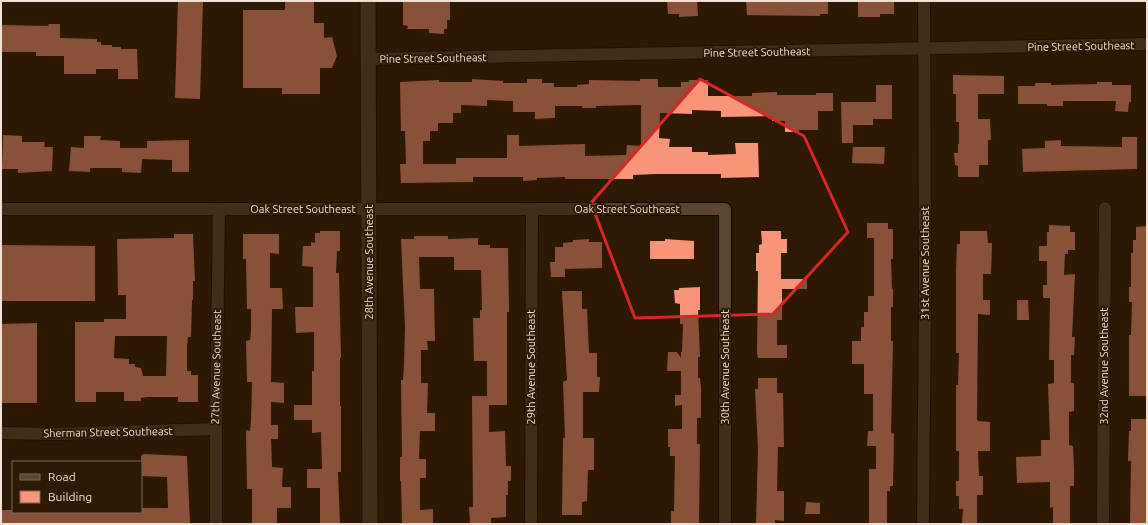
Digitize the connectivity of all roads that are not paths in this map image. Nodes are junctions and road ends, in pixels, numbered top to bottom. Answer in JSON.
{"nodes":[{"id":1,"x":368,"y":1,"type":"edge"},
{"id":2,"x":924,"y":1,"type":"edge"},
{"id":3,"x":1147,"y":44,"type":"edge"},
{"id":4,"x":924,"y":49,"type":"junction"},
{"id":5,"x":367,"y":59,"type":"junction"},
{"id":6,"x":1105,"y":208,"type":"dead end"},
{"id":7,"x":369,"y":209,"type":"junction"},
{"id":8,"x":532,"y":209,"type":"junction"},
{"id":9,"x":725,"y":209,"type":"joint"},
{"id":10,"x":1,"y":210,"type":"edge"},
{"id":11,"x":219,"y":210,"type":"junction"},
{"id":12,"x":216,"y":429,"type":"junction"},
{"id":13,"x":1,"y":433,"type":"edge"},
{"id":14,"x":216,"y":524,"type":"edge"},
{"id":15,"x":370,"y":524,"type":"edge"},
{"id":16,"x":530,"y":524,"type":"edge"},
{"id":17,"x":725,"y":524,"type":"edge"},
{"id":18,"x":923,"y":524,"type":"edge"},
{"id":19,"x":1103,"y":524,"type":"edge"}],
"edges":[{"from":1,"to":5,"type":"street","name":"28th Avenue Southeast"},
{"from":2,"to":4,"type":"street","name":"31st Avenue Southeast"},
{"from":3,"to":4,"type":"street","name":"Pine Street Southeast"},
{"from":4,"to":5,"type":"street","name":"Pine Street Southeast"},
{"from":4,"to":18,"type":"street","name":"31st Avenue Southeast"},
{"from":5,"to":7,"type":"street","name":"28th Avenue Southeast"},
{"from":6,"to":19,"type":"street","name":"32nd Avenue Southeast"},
{"from":7,"to":8,"type":"street","name":"Oak Street Southeast"},
{"from":7,"to":11,"type":"street","name":"Oak Street Southeast"},
{"from":7,"to":15,"type":"street","name":"28th Avenue Southeast"},
{"from":8,"to":9,"type":"street","name":"Oak Street Southeast"},
{"from":8,"to":16,"type":"street","name":"29th Avenue Southeast"},
{"from":9,"to":17,"type":"street","name":"30th Avenue Southeast"},
{"from":10,"to":11,"type":"street","name":"Oak Street Southeast"},
{"from":11,"to":12,"type":"street","name":"27th Avenue Southeast"},
{"from":12,"to":13,"type":"street","name":"Sherman Street Southeast"},
{"from":12,"to":14,"type":"street","name":"27th Avenue Southeast"}]}
